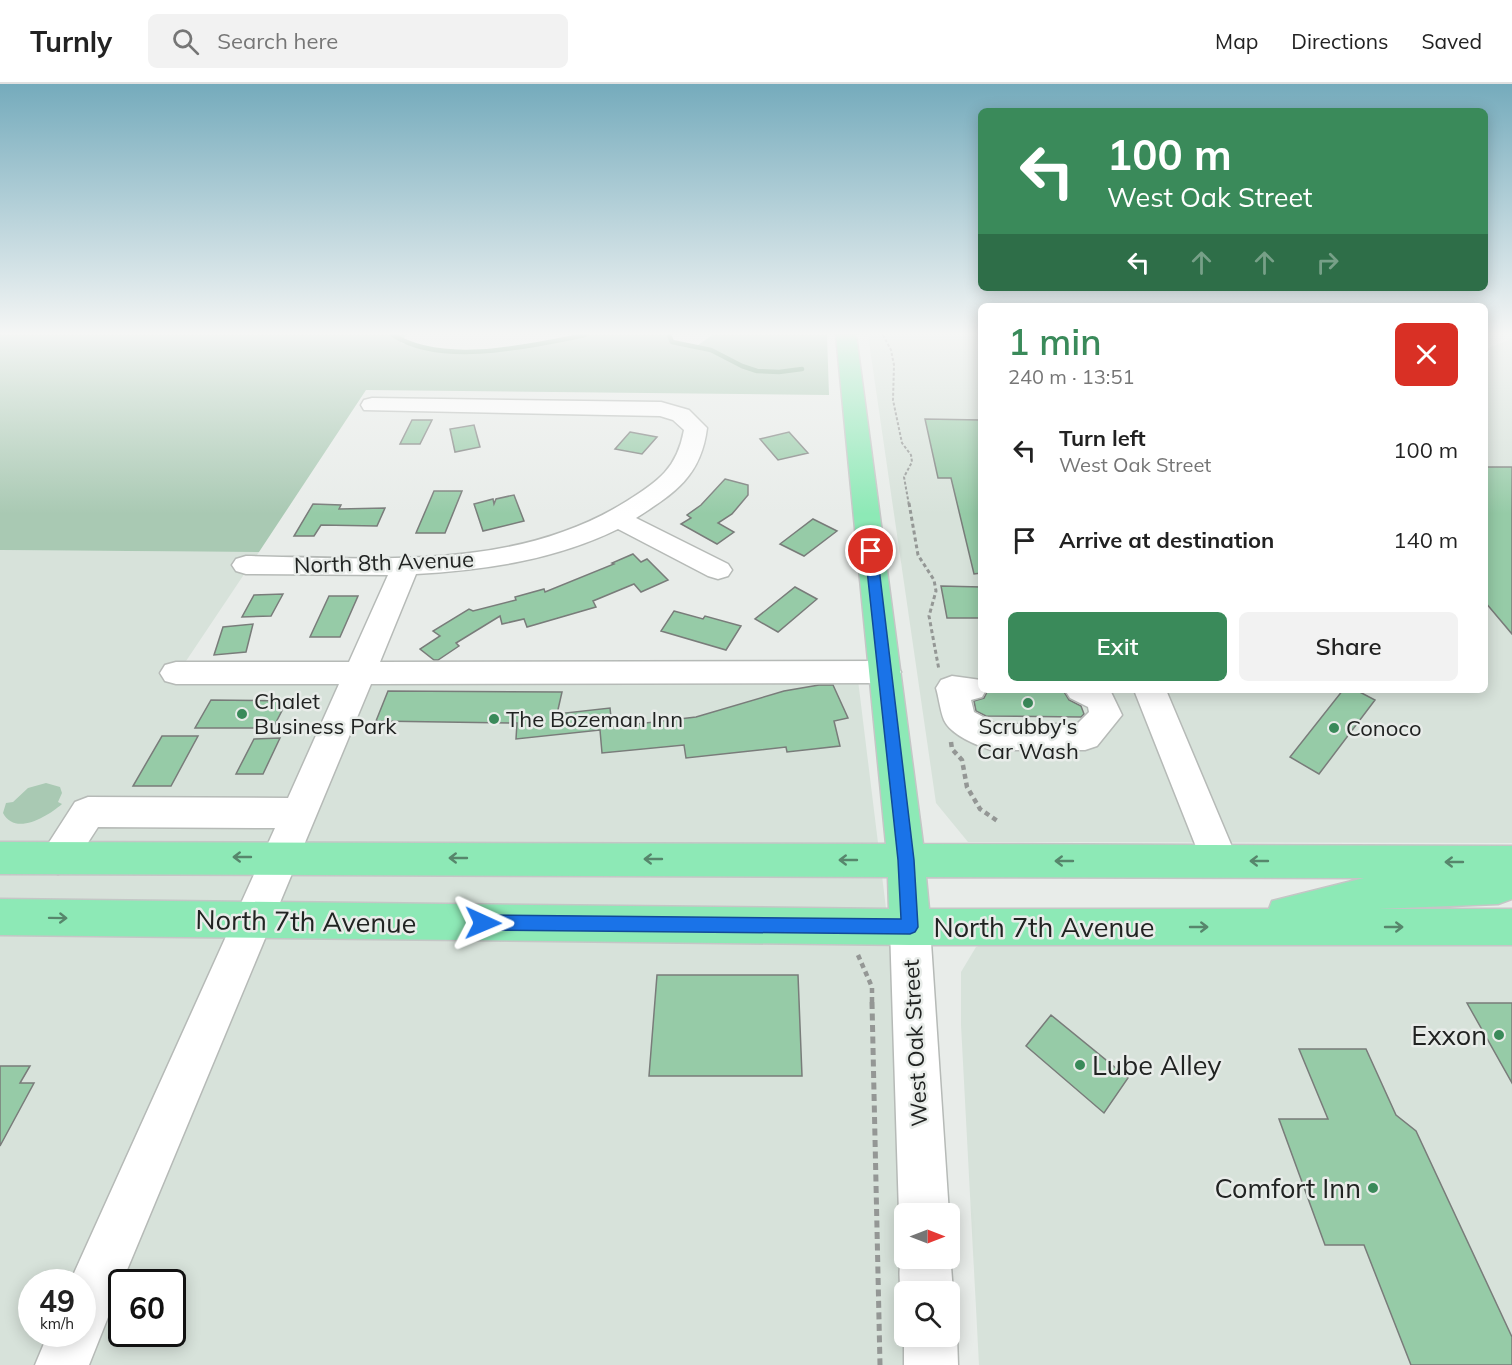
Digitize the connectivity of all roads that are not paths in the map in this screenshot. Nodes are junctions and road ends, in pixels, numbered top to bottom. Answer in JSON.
{"nodes":[{"id":1,"x":853,"y":395,"type":"edge"},
{"id":2,"x":372,"y":405,"type":"dead end"},
{"id":3,"x":619,"y":519,"type":"junction"},
{"id":4,"x":246,"y":565,"type":"dead end"},
{"id":5,"x":406,"y":566,"type":"junction"},
{"id":6,"x":718,"y":570,"type":"dead end"},
{"id":7,"x":885,"y":672,"type":"junction"},
{"id":8,"x":176,"y":673,"type":"dead end"},
{"id":9,"x":359,"y":674,"type":"junction"},
{"id":10,"x":971,"y":689,"type":"dead end"},
{"id":11,"x":1091,"y":693,"type":"edge"},
{"id":12,"x":1151,"y":693,"type":"edge"},
{"id":13,"x":300,"y":813,"type":"junction"},
{"id":14,"x":280,"y":857,"type":"junction"},
{"id":15,"x":0,"y":858,"type":"edge"},
{"id":16,"x":58,"y":858,"type":"junction"},
{"id":17,"x":906,"y":860,"type":"junction"},
{"id":18,"x":1219,"y":861,"type":"junction"},
{"id":19,"x":1512,"y":862,"type":"edge"},
{"id":20,"x":1512,"y":882,"type":"edge"},
{"id":21,"x":0,"y":917,"type":"edge"},
{"id":22,"x":253,"y":921,"type":"junction"},
{"id":23,"x":910,"y":927,"type":"junction"},
{"id":24,"x":1235,"y":927,"type":"junction"},
{"id":25,"x":1512,"y":927,"type":"edge"},
{"id":26,"x":923,"y":1203,"type":"edge"},
{"id":27,"x":96,"y":1285,"type":"edge"},
{"id":28,"x":70,"y":1347,"type":"edge"},
{"id":29,"x":930,"y":1347,"type":"edge"},
{"id":30,"x":62,"y":1365,"type":"edge"},
{"id":31,"x":931,"y":1365,"type":"edge"}],
"edges":[{"from":1,"to":7,"type":"main road","name":"West Oak Street"},
{"from":2,"to":3,"type":"street","name":"North 8th Avenue"},
{"from":3,"to":5,"type":"street","name":"North 8th Avenue"},
{"from":3,"to":6,"type":"street"},
{"from":4,"to":5,"type":"street","name":"North 8th Avenue"},
{"from":5,"to":9,"type":"street"},
{"from":7,"to":9,"type":"street"},
{"from":7,"to":17,"type":"main road","name":"West Oak Street"},
{"from":8,"to":9,"type":"street"},
{"from":9,"to":13,"type":"street"},
{"from":10,"to":11,"type":"street"},
{"from":12,"to":18,"type":"street"},
{"from":13,"to":14,"type":"street"},
{"from":13,"to":16,"type":"street"},
{"from":14,"to":16,"type":"main road","one_way":true},
{"from":17,"to":14,"type":"main road","one_way":true},
{"from":14,"to":22,"type":"street"},
{"from":15,"to":16,"type":"main road"},
{"from":18,"to":17,"type":"main road","one_way":true},
{"from":17,"to":23,"type":"main road","name":"West Oak Street"},
{"from":19,"to":18,"type":"main road","one_way":true},
{"from":20,"to":24,"type":"main road"},
{"from":21,"to":22,"type":"main road","name":"North 7th Avenue","one_way":true},
{"from":22,"to":23,"type":"main road","name":"North 7th Avenue"},
{"from":22,"to":27,"type":"street"},
{"from":23,"to":24,"type":"main road","name":"North 7th Avenue","one_way":true},
{"from":23,"to":26,"type":"street","name":"West Oak Street"},
{"from":24,"to":25,"type":"main road","name":"North 7th Avenue","one_way":true},
{"from":28,"to":30,"type":"street"},
{"from":29,"to":31,"type":"street"}]}
